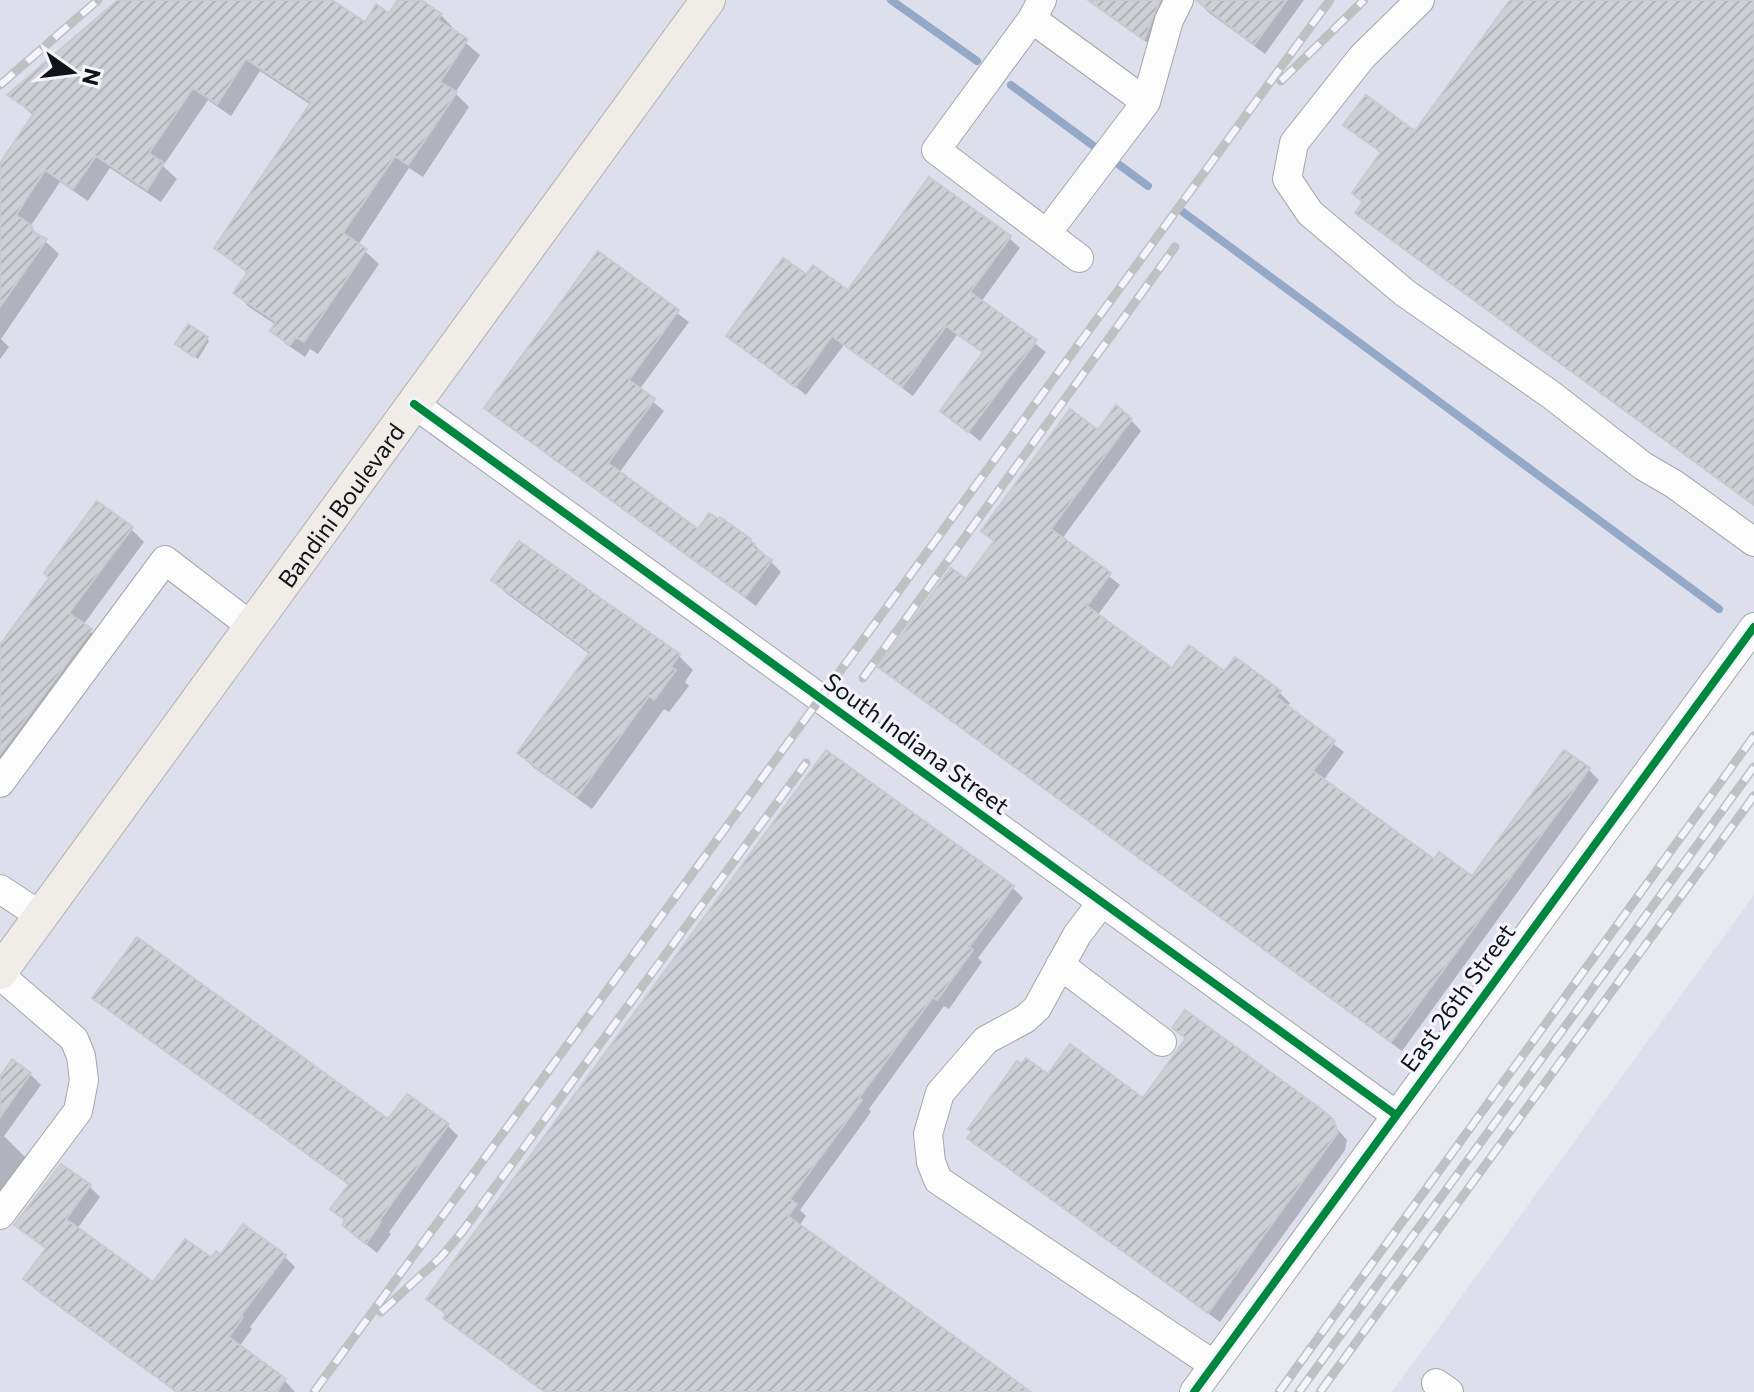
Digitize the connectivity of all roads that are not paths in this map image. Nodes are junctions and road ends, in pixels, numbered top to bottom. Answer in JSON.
{"nodes":[{"id":1,"x":708,"y":0,"type":"edge"},
{"id":2,"x":1179,"y":0,"type":"edge"},
{"id":3,"x":1420,"y":0,"type":"edge"},
{"id":4,"x":1037,"y":9,"type":"edge"},
{"id":5,"x":1146,"y":102,"type":"junction"},
{"id":6,"x":1047,"y":233,"type":"junction"},
{"id":7,"x":1079,"y":258,"type":"dead end"},
{"id":8,"x":414,"y":404,"type":"junction"},
{"id":9,"x":1754,"y":542,"type":"edge"},
{"id":10,"x":251,"y":626,"type":"junction"},
{"id":11,"x":1754,"y":627,"type":"edge"},
{"id":12,"x":0,"y":783,"type":"edge"},
{"id":13,"x":0,"y":889,"type":"edge"},
{"id":14,"x":1102,"y":902,"type":"junction"},
{"id":15,"x":41,"y":916,"type":"junction"},
{"id":16,"x":1060,"y":965,"type":"junction"},
{"id":17,"x":0,"y":973,"type":"edge"},
{"id":18,"x":1162,"y":1042,"type":"dead end"},
{"id":19,"x":1396,"y":1115,"type":"junction"},
{"id":20,"x":0,"y":1215,"type":"edge"},
{"id":21,"x":1214,"y":1365,"type":"junction"},
{"id":22,"x":1194,"y":1392,"type":"edge"}],
"edges":[{"from":1,"to":8,"type":"main road","name":"Bandini Boulevard"},
{"from":2,"to":5,"type":"street"},
{"from":3,"to":9,"type":"street"},
{"from":4,"to":5,"type":"street"},
{"from":4,"to":6,"type":"street"},
{"from":5,"to":6,"type":"street"},
{"from":6,"to":7,"type":"street"},
{"from":8,"to":10,"type":"main road","name":"Bandini Boulevard"},
{"from":8,"to":14,"type":"street","name":"South Indiana Street"},
{"from":10,"to":12,"type":"street"},
{"from":10,"to":15,"type":"main road","name":"Bandini Boulevard"},
{"from":11,"to":19,"type":"street","name":"East 26th Street"},
{"from":13,"to":15,"type":"street"},
{"from":14,"to":16,"type":"street"},
{"from":14,"to":19,"type":"street","name":"South Indiana Street"},
{"from":15,"to":17,"type":"main road","name":"Bandini Boulevard"},
{"from":16,"to":18,"type":"street"},
{"from":16,"to":21,"type":"street"},
{"from":17,"to":20,"type":"street"},
{"from":19,"to":21,"type":"street","name":"East 26th Street"},
{"from":21,"to":22,"type":"street","name":"East 26th Street"}]}
